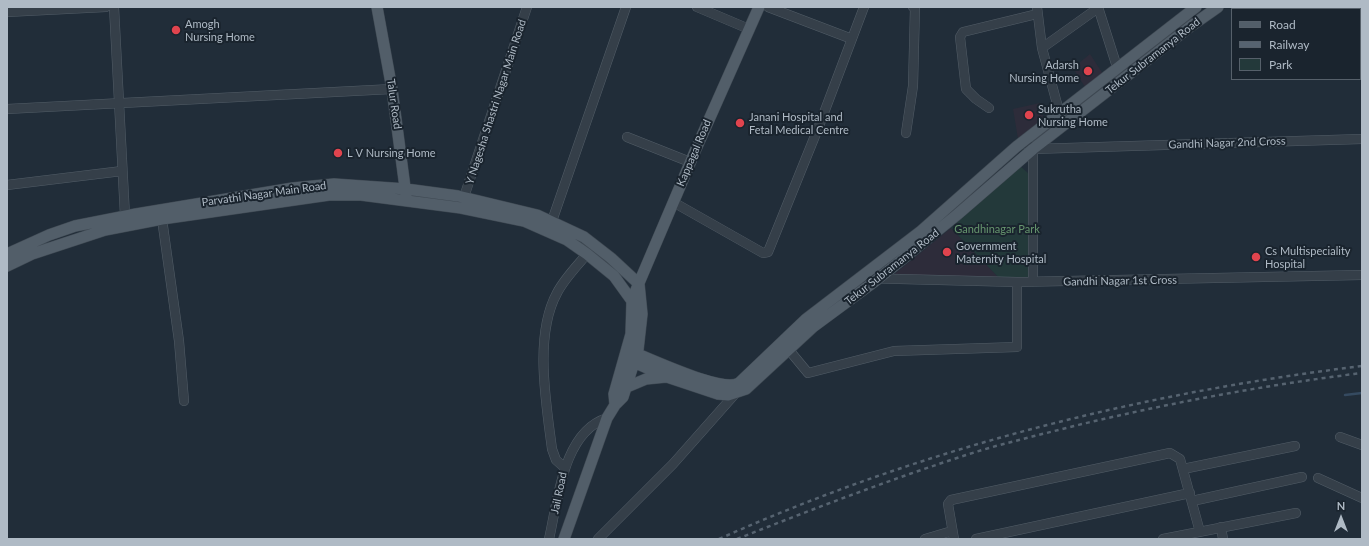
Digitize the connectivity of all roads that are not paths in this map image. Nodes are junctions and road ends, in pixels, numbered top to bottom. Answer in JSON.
{"nodes":[{"id":1,"x":106,"y":7,"type":"edge"},
{"id":2,"x":114,"y":7,"type":"edge"},
{"id":3,"x":377,"y":7,"type":"edge"},
{"id":4,"x":527,"y":7,"type":"edge"},
{"id":5,"x":626,"y":7,"type":"edge"},
{"id":6,"x":697,"y":7,"type":"edge"},
{"id":7,"x":759,"y":7,"type":"edge"},
{"id":8,"x":768,"y":7,"type":"edge"},
{"id":9,"x":864,"y":7,"type":"edge"},
{"id":10,"x":914,"y":7,"type":"edge"},
{"id":11,"x":1098,"y":7,"type":"edge"},
{"id":12,"x":1196,"y":7,"type":"edge"},
{"id":13,"x":1218,"y":7,"type":"edge"},
{"id":14,"x":39,"y":9,"type":"edge"},
{"id":15,"x":1037,"y":10,"type":"edge"},
{"id":16,"x":7,"y":12,"type":"edge"},
{"id":17,"x":749,"y":28,"type":"junction"},
{"id":18,"x":852,"y":39,"type":"junction"},
{"id":19,"x":1042,"y":48,"type":"junction"},
{"id":20,"x":1117,"y":67,"type":"junction"},
{"id":21,"x":392,"y":89,"type":"junction"},
{"id":22,"x":119,"y":104,"type":"junction"},
{"id":23,"x":989,"y":108,"type":"dead end"},
{"id":24,"x":7,"y":109,"type":"edge"},
{"id":25,"x":1061,"y":110,"type":"junction"},
{"id":26,"x":1063,"y":126,"type":"junction"},
{"id":27,"x":906,"y":132,"type":"dead end"},
{"id":28,"x":627,"y":137,"type":"dead end"},
{"id":29,"x":1362,"y":139,"type":"edge"},
{"id":30,"x":1023,"y":141,"type":"junction"},
{"id":31,"x":1033,"y":149,"type":"junction"},
{"id":32,"x":690,"y":162,"type":"junction"},
{"id":33,"x":122,"y":172,"type":"junction"},
{"id":34,"x":7,"y":185,"type":"edge"},
{"id":35,"x":406,"y":189,"type":"junction"},
{"id":36,"x":464,"y":197,"type":"junction"},
{"id":37,"x":406,"y":201,"type":"junction"},
{"id":38,"x":673,"y":202,"type":"junction"},
{"id":39,"x":125,"y":216,"type":"junction"},
{"id":40,"x":162,"y":220,"type":"junction"},
{"id":41,"x":552,"y":221,"type":"junction"},
{"id":42,"x":7,"y":254,"type":"edge"},
{"id":43,"x":587,"y":254,"type":"junction"},
{"id":44,"x":7,"y":266,"type":"edge"},
{"id":45,"x":1362,"y":275,"type":"edge"},
{"id":46,"x":860,"y":278,"type":"junction"},
{"id":47,"x":878,"y":279,"type":"junction"},
{"id":48,"x":1017,"y":282,"type":"junction"},
{"id":49,"x":1033,"y":282,"type":"junction"},
{"id":50,"x":639,"y":284,"type":"junction"},
{"id":51,"x":632,"y":301,"type":"junction"},
{"id":52,"x":789,"y":350,"type":"junction"},
{"id":53,"x":631,"y":356,"type":"junction"},
{"id":54,"x":667,"y":377,"type":"junction"},
{"id":55,"x":627,"y":387,"type":"junction"},
{"id":56,"x":735,"y":394,"type":"junction"},
{"id":57,"x":184,"y":401,"type":"dead end"},
{"id":58,"x":615,"y":405,"type":"junction"},
{"id":59,"x":607,"y":418,"type":"junction"},
{"id":60,"x":1340,"y":437,"type":"dead end"},
{"id":61,"x":1362,"y":445,"type":"edge"},
{"id":62,"x":1295,"y":446,"type":"dead end"},
{"id":63,"x":564,"y":468,"type":"junction"},
{"id":64,"x":1183,"y":469,"type":"junction"},
{"id":65,"x":1302,"y":477,"type":"dead end"},
{"id":66,"x":1318,"y":478,"type":"dead end"},
{"id":67,"x":1191,"y":497,"type":"junction"},
{"id":68,"x":1362,"y":498,"type":"edge"},
{"id":69,"x":1296,"y":514,"type":"dead end"},
{"id":70,"x":1221,"y":527,"type":"junction"},
{"id":71,"x":1200,"y":532,"type":"junction"},
{"id":72,"x":953,"y":535,"type":"edge"},
{"id":73,"x":549,"y":539,"type":"edge"},
{"id":74,"x":564,"y":539,"type":"edge"},
{"id":75,"x":598,"y":539,"type":"edge"},
{"id":76,"x":925,"y":539,"type":"edge"},
{"id":77,"x":976,"y":539,"type":"edge"},
{"id":78,"x":1163,"y":539,"type":"edge"},
{"id":79,"x":1223,"y":539,"type":"edge"}],
"edges":[{"from":1,"to":14,"type":"street"},
{"from":2,"to":22,"type":"street"},
{"from":3,"to":21,"type":"main road","name":"Talur Road"},
{"from":4,"to":36,"type":"street","name":"Y Nagesha Shastri Nagar Main Road"},
{"from":5,"to":41,"type":"street"},
{"from":6,"to":17,"type":"street"},
{"from":7,"to":17,"type":"main road","name":"Kappagal Road"},
{"from":8,"to":18,"type":"street"},
{"from":9,"to":18,"type":"street"},
{"from":10,"to":27,"type":"street"},
{"from":11,"to":19,"type":"street"},
{"from":11,"to":20,"type":"street"},
{"from":12,"to":20,"type":"main road","name":"Tekur Subramanya Road"},
{"from":13,"to":26,"type":"main road","name":"Tekur Subramanya Road"},
{"from":14,"to":16,"type":"street"},
{"from":15,"to":19,"type":"street"},
{"from":15,"to":23,"type":"street"},
{"from":17,"to":32,"type":"main road","name":"Kappagal Road"},
{"from":18,"to":38,"type":"street"},
{"from":19,"to":25,"type":"street"},
{"from":20,"to":25,"type":"main road","name":"Tekur Subramanya Road"},
{"from":21,"to":22,"type":"street"},
{"from":21,"to":35,"type":"main road","name":"Talur Road"},
{"from":22,"to":24,"type":"street"},
{"from":22,"to":33,"type":"street"},
{"from":25,"to":26,"type":"street"},
{"from":25,"to":30,"type":"main road","name":"Tekur Subramanya Road"},
{"from":26,"to":31,"type":"main road","name":"Tekur Subramanya Road"},
{"from":28,"to":32,"type":"street"},
{"from":29,"to":31,"type":"street","name":"Gandhi Nagar 2nd Cross"},
{"from":30,"to":31,"type":"street"},
{"from":30,"to":46,"type":"main road","name":"Tekur Subramanya Road"},
{"from":31,"to":47,"type":"main road","name":"Tekur Subramanya Road"},
{"from":31,"to":49,"type":"street"},
{"from":32,"to":38,"type":"main road","name":"Kappagal Road"},
{"from":33,"to":34,"type":"street"},
{"from":33,"to":39,"type":"street"},
{"from":35,"to":36,"type":"main road","name":"Parvathi Nagar Main Road"},
{"from":35,"to":37,"type":"main road","name":"Talur Road"},
{"from":35,"to":39,"type":"main road","name":"Parvathi Nagar Main Road"},
{"from":36,"to":41,"type":"main road","name":"Parvathi Nagar Main Road"},
{"from":37,"to":40,"type":"main road","name":"Parvathi Nagar Main Road"},
{"from":37,"to":43,"type":"main road","name":"Parvathi Nagar Main Road"},
{"from":38,"to":50,"type":"main road","name":"Kappagal Road"},
{"from":39,"to":42,"type":"main road","name":"Parvathi Nagar Main Road"},
{"from":40,"to":44,"type":"main road","name":"Parvathi Nagar Main Road"},
{"from":40,"to":57,"type":"street"},
{"from":41,"to":50,"type":"main road","name":"Parvathi Nagar Main Road"},
{"from":43,"to":51,"type":"main road","name":"Parvathi Nagar Main Road"},
{"from":43,"to":63,"type":"street"},
{"from":45,"to":49,"type":"street","name":"Gandhi Nagar 1st Cross"},
{"from":46,"to":47,"type":"street","name":"Gandhi Nagar 1st Cross"},
{"from":46,"to":53,"type":"main road","name":"Tekur Subramanya Road"},
{"from":47,"to":48,"type":"street","name":"Gandhi Nagar 1st Cross"},
{"from":47,"to":52,"type":"main road","name":"Tekur Subramanya Road"},
{"from":48,"to":49,"type":"street","name":"Gandhi Nagar 1st Cross"},
{"from":48,"to":52,"type":"street"},
{"from":50,"to":51,"type":"main road","name":"Kappagal Road"},
{"from":50,"to":53,"type":"main road"},
{"from":51,"to":53,"type":"main road"},
{"from":52,"to":56,"type":"main road","name":"Tekur Subramanya Road"},
{"from":53,"to":54,"type":"main road"},
{"from":53,"to":55,"type":"main road"},
{"from":53,"to":58,"type":"main road"},
{"from":54,"to":55,"type":"main road"},
{"from":54,"to":56,"type":"main road"},
{"from":55,"to":58,"type":"main road"},
{"from":56,"to":75,"type":"street"},
{"from":58,"to":59,"type":"main road"},
{"from":59,"to":63,"type":"street","name":"Jail Road"},
{"from":59,"to":74,"type":"main road"},
{"from":60,"to":61,"type":"street"},
{"from":62,"to":64,"type":"street"},
{"from":63,"to":73,"type":"street","name":"Jail Road"},
{"from":64,"to":67,"type":"street"},
{"from":64,"to":72,"type":"street"},
{"from":65,"to":67,"type":"street"},
{"from":66,"to":68,"type":"street"},
{"from":67,"to":71,"type":"street"},
{"from":67,"to":77,"type":"street"},
{"from":69,"to":70,"type":"street"},
{"from":70,"to":71,"type":"street"},
{"from":70,"to":79,"type":"street"},
{"from":71,"to":78,"type":"street"},
{"from":72,"to":76,"type":"street"}]}
